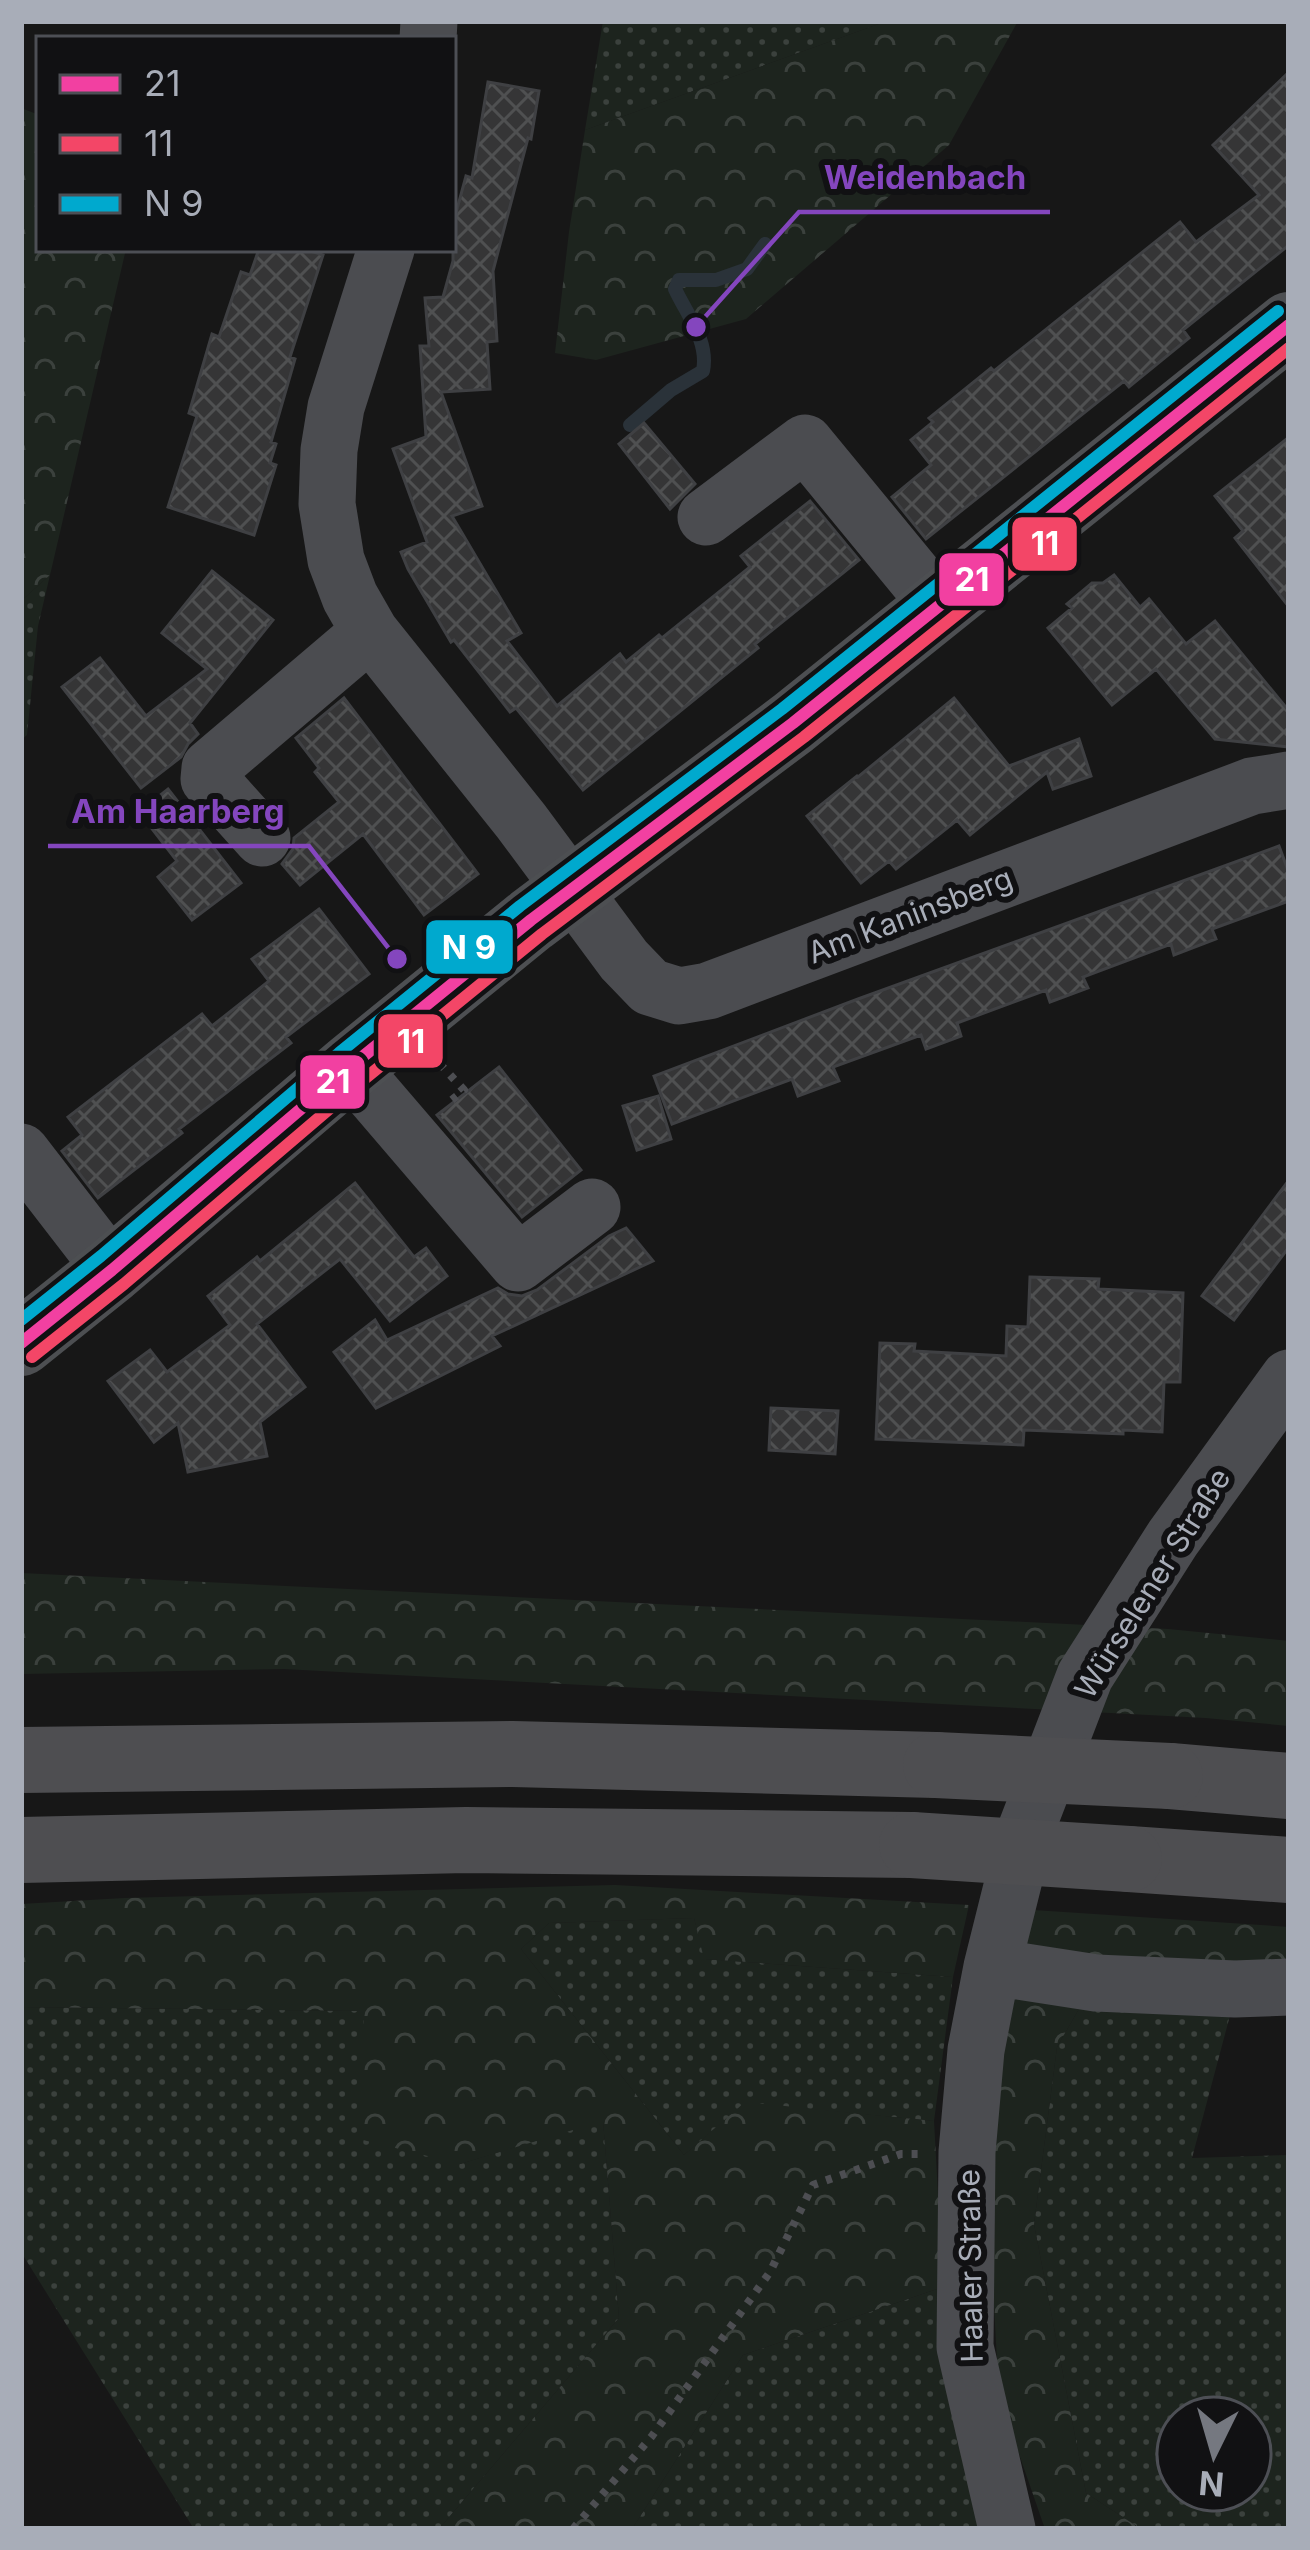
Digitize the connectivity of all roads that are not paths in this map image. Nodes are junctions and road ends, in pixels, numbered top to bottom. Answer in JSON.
{"nodes":[{"id":1,"x":385,"y":252,"type":"edge"},
{"id":2,"x":1289,"y":326,"type":"edge"},
{"id":3,"x":706,"y":517,"type":"dead end"},
{"id":4,"x":939,"y":606,"type":"junction"},
{"id":5,"x":370,"y":632,"type":"junction"},
{"id":6,"x":1289,"y":780,"type":"edge"},
{"id":7,"x":262,"y":838,"type":"dead end"},
{"id":8,"x":572,"y":888,"type":"junction"},
{"id":9,"x":350,"y":1067,"type":"junction"},
{"id":10,"x":21,"y":1152,"type":"edge"},
{"id":11,"x":592,"y":1207,"type":"dead end"},
{"id":12,"x":112,"y":1270,"type":"junction"},
{"id":13,"x":21,"y":1343,"type":"edge"},
{"id":14,"x":1289,"y":1378,"type":"edge"},
{"id":15,"x":21,"y":1760,"type":"edge"},
{"id":16,"x":1289,"y":1786,"type":"edge"},
{"id":17,"x":21,"y":1850,"type":"edge"},
{"id":18,"x":1289,"y":1870,"type":"edge"},
{"id":19,"x":992,"y":1967,"type":"junction"},
{"id":20,"x":1289,"y":1987,"type":"edge"},
{"id":21,"x":968,"y":2152,"type":"joint"},
{"id":22,"x":1009,"y":2526,"type":"edge"}],
"edges":[{"from":1,"to":5,"type":"street","name":"Am Kaninsberg"},
{"from":2,"to":4,"type":"main road"},
{"from":3,"to":4,"type":"street"},
{"from":4,"to":8,"type":"main road"},
{"from":5,"to":7,"type":"street"},
{"from":5,"to":8,"type":"street","name":"Am Kaninsberg"},
{"from":6,"to":8,"type":"street","name":"Am Kaninsberg"},
{"from":8,"to":9,"type":"main road"},
{"from":9,"to":11,"type":"street"},
{"from":9,"to":12,"type":"main road"},
{"from":10,"to":12,"type":"street"},
{"from":12,"to":13,"type":"main road"},
{"from":14,"to":19,"type":"street","name":"Würselener Straße"},
{"from":15,"to":16,"type":"highway","bridge":true},
{"from":17,"to":18,"type":"highway","bridge":true},
{"from":19,"to":20,"type":"street"},
{"from":19,"to":21,"type":"street","name":"Würselener Straße"},
{"from":21,"to":22,"type":"street","name":"Haaler Straße"}]}
